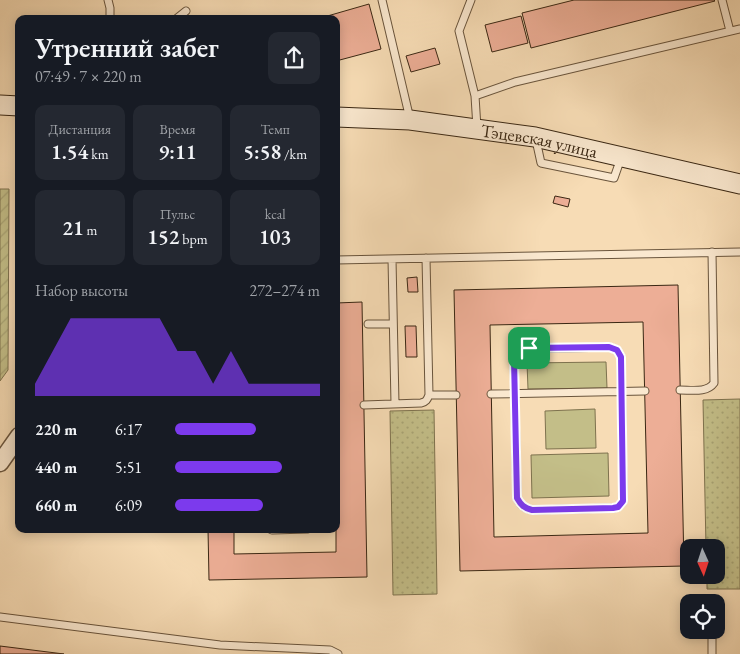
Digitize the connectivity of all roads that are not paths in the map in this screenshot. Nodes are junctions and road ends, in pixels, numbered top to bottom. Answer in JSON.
{"nodes":[{"id":1,"x":108,"y":0,"type":"edge"},
{"id":2,"x":382,"y":0,"type":"edge"},
{"id":3,"x":471,"y":0,"type":"edge"},
{"id":4,"x":722,"y":0,"type":"edge"},
{"id":5,"x":186,"y":11,"type":"dead end"},
{"id":6,"x":110,"y":15,"type":"edge"},
{"id":7,"x":181,"y":15,"type":"edge"},
{"id":8,"x":740,"y":29,"type":"edge"},
{"id":9,"x":730,"y":31,"type":"junction"},
{"id":10,"x":475,"y":96,"type":"junction"},
{"id":11,"x":0,"y":105,"type":"edge"},
{"id":12,"x":15,"y":106,"type":"edge"},
{"id":13,"x":340,"y":117,"type":"edge"},
{"id":14,"x":410,"y":120,"type":"junction"},
{"id":15,"x":476,"y":128,"type":"junction"},
{"id":16,"x":740,"y":184,"type":"edge"},
{"id":17,"x":712,"y":252,"type":"junction"},
{"id":18,"x":740,"y":252,"type":"edge"},
{"id":19,"x":426,"y":258,"type":"junction"},
{"id":20,"x":392,"y":259,"type":"junction"},
{"id":21,"x":340,"y":260,"type":"edge"},
{"id":22,"x":368,"y":324,"type":"dead end"},
{"id":23,"x":393,"y":324,"type":"junction"},
{"id":24,"x":680,"y":390,"type":"dead end"},
{"id":25,"x":645,"y":391,"type":"dead end"},
{"id":26,"x":622,"y":392,"type":"junction"},
{"id":27,"x":491,"y":394,"type":"dead end"},
{"id":28,"x":515,"y":394,"type":"junction"},
{"id":29,"x":429,"y":395,"type":"junction"},
{"id":30,"x":456,"y":395,"type":"dead end"},
{"id":31,"x":364,"y":404,"type":"dead end"},
{"id":32,"x":395,"y":404,"type":"junction"},
{"id":33,"x":15,"y":442,"type":"edge"},
{"id":34,"x":0,"y":463,"type":"edge"},
{"id":35,"x":0,"y":617,"type":"edge"},
{"id":36,"x":712,"y":639,"type":"edge"},
{"id":37,"x":338,"y":654,"type":"edge"},
{"id":38,"x":712,"y":654,"type":"edge"}],
"edges":[{"from":1,"to":6,"type":"lane"},
{"from":2,"to":14,"type":"lane"},
{"from":3,"to":10,"type":"lane"},
{"from":4,"to":9,"type":"lane"},
{"from":5,"to":7,"type":"lane"},
{"from":8,"to":9,"type":"lane"},
{"from":9,"to":10,"type":"lane"},
{"from":10,"to":15,"type":"lane"},
{"from":11,"to":12,"type":"main road"},
{"from":13,"to":14,"type":"main road","name":"Тэцевская улица"},
{"from":14,"to":15,"type":"main road","name":"Тэцевская улица"},
{"from":15,"to":16,"type":"main road","name":"Тэцевская улица"},
{"from":17,"to":18,"type":"lane"},
{"from":17,"to":19,"type":"lane"},
{"from":17,"to":24,"type":"lane"},
{"from":19,"to":20,"type":"lane"},
{"from":19,"to":29,"type":"lane"},
{"from":20,"to":21,"type":"lane"},
{"from":20,"to":23,"type":"lane"},
{"from":22,"to":23,"type":"lane"},
{"from":23,"to":32,"type":"lane"},
{"from":25,"to":26,"type":"lane"},
{"from":26,"to":28,"type":"lane"},
{"from":26,"to":28,"type":"lane"},
{"from":26,"to":28,"type":"lane"},
{"from":27,"to":28,"type":"lane"},
{"from":29,"to":30,"type":"lane"},
{"from":29,"to":32,"type":"lane"},
{"from":31,"to":32,"type":"lane"},
{"from":33,"to":34,"type":"street"},
{"from":35,"to":37,"type":"lane"},
{"from":36,"to":38,"type":"lane"}]}
